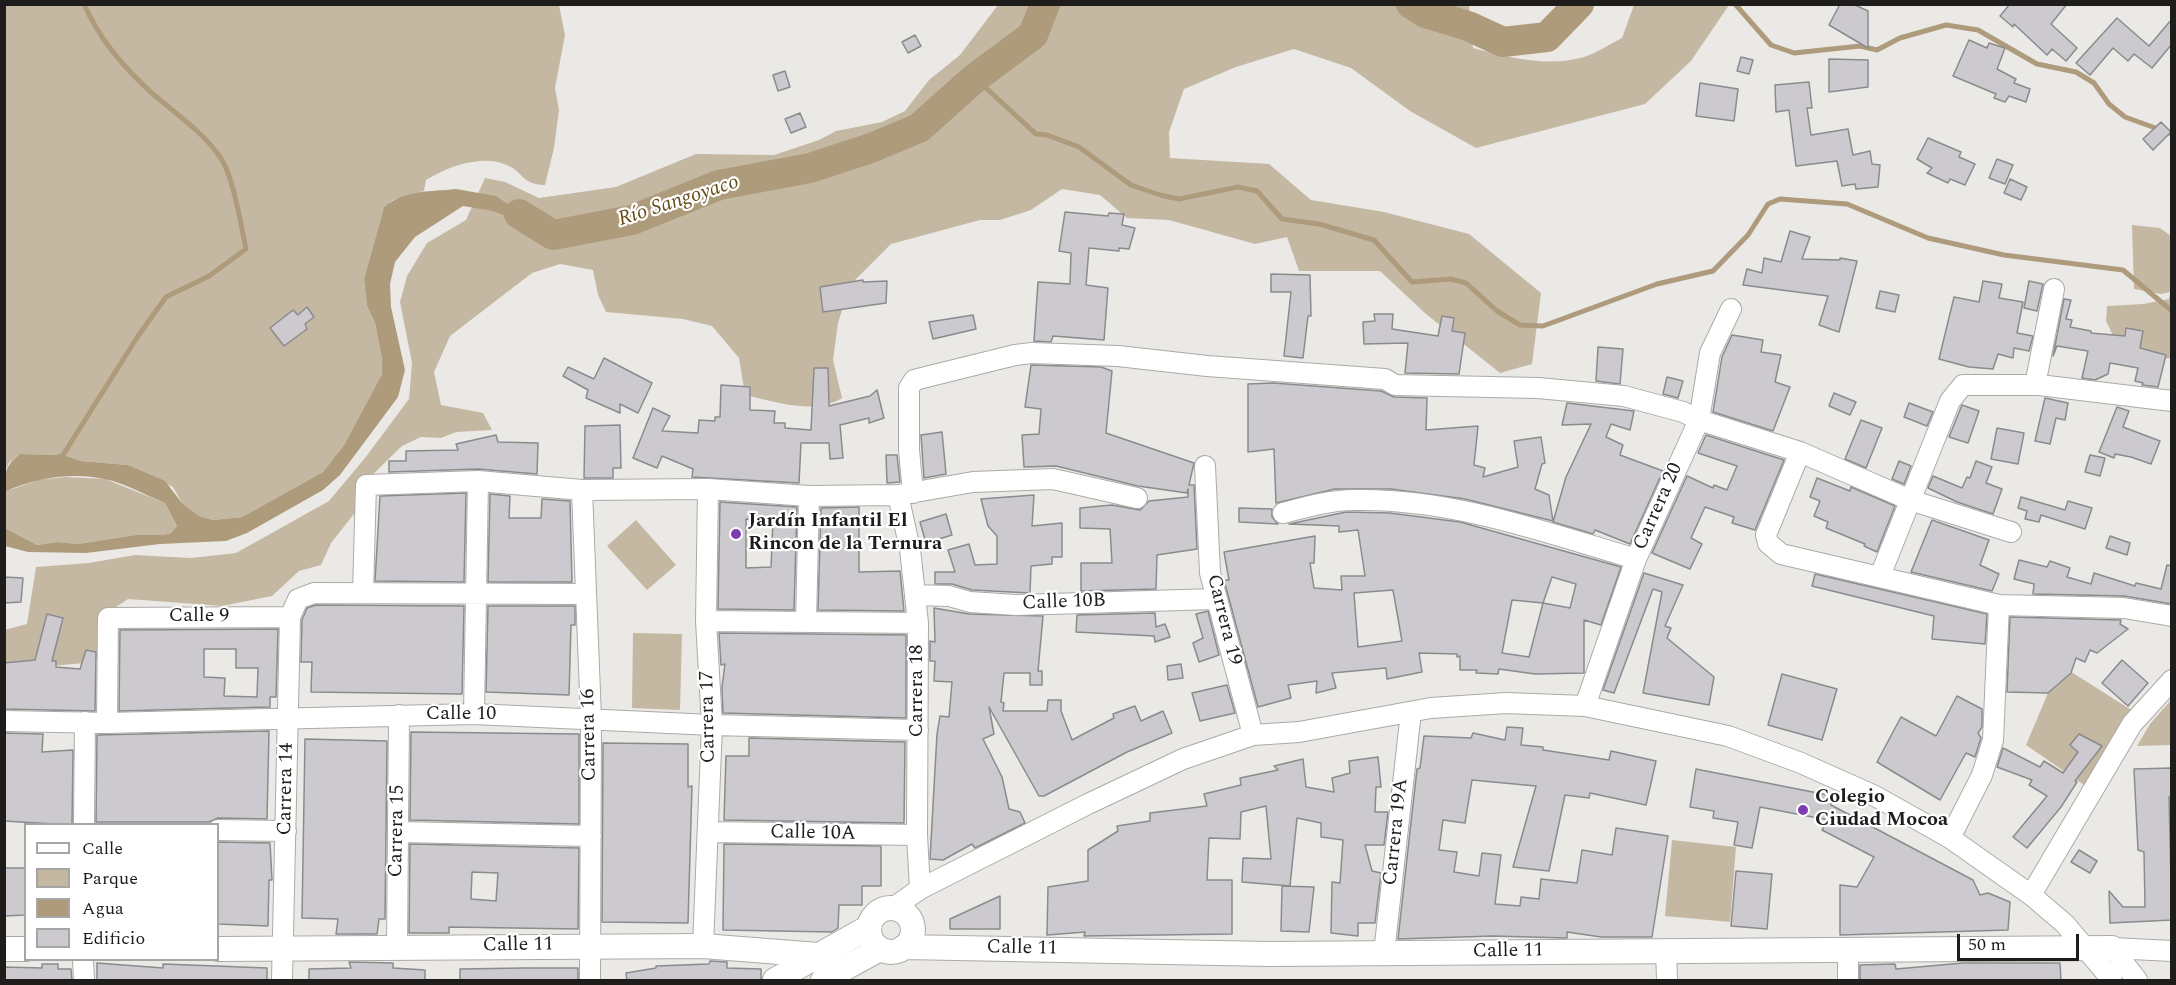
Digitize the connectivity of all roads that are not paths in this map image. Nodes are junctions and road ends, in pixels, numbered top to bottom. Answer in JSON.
{"nodes":[{"id":1,"x":2054,"y":289,"type":"dead end"},
{"id":2,"x":1731,"y":309,"type":"dead end"},
{"id":3,"x":2035,"y":385,"type":"junction"},
{"id":4,"x":2172,"y":401,"type":"edge"},
{"id":5,"x":1699,"y":420,"type":"junction"},
{"id":6,"x":1800,"y":452,"type":"junction"},
{"id":7,"x":1205,"y":466,"type":"dead end"},
{"id":8,"x":478,"y":481,"type":"junction"},
{"id":9,"x":708,"y":489,"type":"junction"},
{"id":10,"x":582,"y":490,"type":"junction"},
{"id":11,"x":905,"y":494,"type":"junction"},
{"id":12,"x":809,"y":496,"type":"junction"},
{"id":13,"x":1137,"y":498,"type":"dead end"},
{"id":14,"x":1910,"y":500,"type":"junction"},
{"id":15,"x":1282,"y":513,"type":"dead end"},
{"id":16,"x":2011,"y":532,"type":"dead end"},
{"id":17,"x":1636,"y":559,"type":"junction"},
{"id":18,"x":1880,"y":576,"type":"junction"},
{"id":19,"x":363,"y":593,"type":"junction"},
{"id":20,"x":585,"y":594,"type":"junction"},
{"id":21,"x":915,"y":594,"type":"junction"},
{"id":22,"x":475,"y":596,"type":"junction"},
{"id":23,"x":1215,"y":599,"type":"junction"},
{"id":24,"x":2000,"y":605,"type":"junction"},
{"id":25,"x":2172,"y":616,"type":"edge"},
{"id":26,"x":290,"y":617,"type":"junction"},
{"id":27,"x":706,"y":621,"type":"junction"},
{"id":28,"x":806,"y":622,"type":"junction"},
{"id":29,"x":918,"y":623,"type":"junction"},
{"id":30,"x":2172,"y":680,"type":"edge"},
{"id":31,"x":1585,"y":706,"type":"junction"},
{"id":32,"x":1411,"y":712,"type":"junction"},
{"id":33,"x":474,"y":714,"type":"junction"},
{"id":34,"x":399,"y":715,"type":"junction"},
{"id":35,"x":288,"y":718,"type":"junction"},
{"id":36,"x":591,"y":718,"type":"junction"},
{"id":37,"x":4,"y":721,"type":"edge"},
{"id":38,"x":85,"y":722,"type":"junction"},
{"id":39,"x":106,"y":723,"type":"junction"},
{"id":40,"x":712,"y":725,"type":"junction"},
{"id":41,"x":918,"y":730,"type":"junction"},
{"id":42,"x":1253,"y":735,"type":"junction"},
{"id":43,"x":84,"y":823,"type":"edge"},
{"id":44,"x":219,"y":830,"type":"edge"},
{"id":45,"x":286,"y":831,"type":"junction"},
{"id":46,"x":398,"y":831,"type":"junction"},
{"id":47,"x":708,"y":832,"type":"junction"},
{"id":48,"x":917,"y":835,"type":"junction"},
{"id":49,"x":591,"y":836,"type":"junction"},
{"id":50,"x":1950,"y":838,"type":"junction"},
{"id":51,"x":920,"y":889,"type":"junction"},
{"id":52,"x":2031,"y":895,"type":"junction"},
{"id":53,"x":893,"y":908,"type":"junction"},
{"id":54,"x":869,"y":927,"type":"junction"},
{"id":55,"x":591,"y":945,"type":"junction"},
{"id":56,"x":703,"y":946,"type":"junction"},
{"id":57,"x":397,"y":947,"type":"junction"},
{"id":58,"x":904,"y":947,"type":"junction"},
{"id":59,"x":1848,"y":948,"type":"junction"},
{"id":60,"x":2085,"y":948,"type":"junction"},
{"id":61,"x":2112,"y":948,"type":"junction"},
{"id":62,"x":4,"y":949,"type":"edge"},
{"id":63,"x":24,"y":949,"type":"edge"},
{"id":64,"x":219,"y":949,"type":"edge"},
{"id":65,"x":880,"y":949,"type":"junction"},
{"id":66,"x":282,"y":950,"type":"junction"},
{"id":67,"x":1666,"y":950,"type":"junction"},
{"id":68,"x":2172,"y":951,"type":"edge"},
{"id":69,"x":1384,"y":953,"type":"junction"},
{"id":70,"x":818,"y":955,"type":"junction"},
{"id":71,"x":83,"y":961,"type":"edge"},
{"id":72,"x":84,"y":981,"type":"edge"},
{"id":73,"x":282,"y":981,"type":"edge"},
{"id":74,"x":590,"y":981,"type":"edge"},
{"id":75,"x":775,"y":981,"type":"edge"},
{"id":76,"x":823,"y":981,"type":"edge"},
{"id":77,"x":1667,"y":981,"type":"edge"},
{"id":78,"x":1848,"y":981,"type":"edge"},
{"id":79,"x":2112,"y":981,"type":"edge"},
{"id":80,"x":2138,"y":981,"type":"edge"}],
"edges":[{"from":1,"to":3,"type":"street"},
{"from":2,"to":5,"type":"street","name":"Carrera 20"},
{"from":3,"to":4,"type":"street"},
{"from":3,"to":14,"type":"street"},
{"from":5,"to":6,"type":"street"},
{"from":5,"to":11,"type":"street","name":"Carrera 18"},
{"from":5,"to":17,"type":"street","name":"Carrera 20"},
{"from":6,"to":14,"type":"street"},
{"from":6,"to":18,"type":"street"},
{"from":7,"to":23,"type":"street","name":"Carrera 19"},
{"from":8,"to":10,"type":"street"},
{"from":8,"to":19,"type":"street"},
{"from":8,"to":22,"type":"street"},
{"from":9,"to":10,"type":"street"},
{"from":9,"to":12,"type":"street"},
{"from":9,"to":27,"type":"street","name":"Carrera 17"},
{"from":10,"to":20,"type":"street","name":"Carrera 16"},
{"from":11,"to":12,"type":"street"},
{"from":11,"to":13,"type":"street"},
{"from":11,"to":21,"type":"street","name":"Carrera 18"},
{"from":12,"to":28,"type":"street"},
{"from":14,"to":16,"type":"street"},
{"from":14,"to":18,"type":"street"},
{"from":15,"to":17,"type":"street"},
{"from":17,"to":31,"type":"street","name":"Carrera 20"},
{"from":18,"to":24,"type":"street"},
{"from":19,"to":22,"type":"street"},
{"from":19,"to":26,"type":"street","name":"Carrera 14"},
{"from":20,"to":22,"type":"street"},
{"from":20,"to":36,"type":"street","name":"Carrera 16"},
{"from":21,"to":23,"type":"street","name":"Calle 10B"},
{"from":21,"to":29,"type":"street","name":"Carrera 18"},
{"from":22,"to":33,"type":"street"},
{"from":23,"to":42,"type":"street","name":"Carrera 19"},
{"from":24,"to":25,"type":"street"},
{"from":24,"to":50,"type":"street"},
{"from":26,"to":35,"type":"street","name":"Carrera 14"},
{"from":26,"to":39,"type":"street","name":"Calle 9"},
{"from":27,"to":28,"type":"street"},
{"from":27,"to":40,"type":"street","name":"Carrera 17"},
{"from":28,"to":29,"type":"street"},
{"from":29,"to":41,"type":"street","name":"Carrera 18"},
{"from":30,"to":52,"type":"street"},
{"from":31,"to":32,"type":"street"},
{"from":31,"to":50,"type":"street"},
{"from":32,"to":42,"type":"street"},
{"from":32,"to":69,"type":"street","name":"Carrera 19A"},
{"from":33,"to":34,"type":"street","name":"Calle 10"},
{"from":33,"to":36,"type":"street","name":"Calle 10"},
{"from":34,"to":35,"type":"street","name":"Calle 10"},
{"from":34,"to":46,"type":"street","name":"Carrera 15"},
{"from":35,"to":39,"type":"street","name":"Calle 10"},
{"from":35,"to":45,"type":"street","name":"Carrera 14"},
{"from":36,"to":40,"type":"street","name":"Calle 10"},
{"from":36,"to":49,"type":"street","name":"Carrera 16"},
{"from":37,"to":38,"type":"street","name":"Calle 10"},
{"from":38,"to":39,"type":"street","name":"Calle 10"},
{"from":38,"to":43,"type":"street"},
{"from":40,"to":41,"type":"street","name":"Calle 10"},
{"from":40,"to":47,"type":"street","name":"Carrera 17"},
{"from":41,"to":48,"type":"street","name":"Carrera 18"},
{"from":42,"to":51,"type":"street"},
{"from":44,"to":45,"type":"street"},
{"from":45,"to":66,"type":"street","name":"Carrera 14"},
{"from":46,"to":49,"type":"street"},
{"from":46,"to":57,"type":"street","name":"Carrera 15"},
{"from":47,"to":48,"type":"street","name":"Calle 10A"},
{"from":47,"to":56,"type":"street","name":"Carrera 17"},
{"from":48,"to":51,"type":"street","name":"Carrera 18"},
{"from":49,"to":55,"type":"street","name":"Carrera 16"},
{"from":50,"to":52,"type":"street"},
{"from":51,"to":53,"type":"street"},
{"from":52,"to":60,"type":"street"},
{"from":53,"to":54,"type":"street"},
{"from":53,"to":58,"type":"street"},
{"from":54,"to":65,"type":"street"},
{"from":54,"to":70,"type":"street"},
{"from":55,"to":56,"type":"street","name":"Calle 11"},
{"from":55,"to":57,"type":"street","name":"Calle 11"},
{"from":55,"to":74,"type":"street","name":"Carrera 16"},
{"from":56,"to":70,"type":"street","name":"Calle 11"},
{"from":57,"to":66,"type":"street","name":"Calle 11"},
{"from":58,"to":65,"type":"street"},
{"from":58,"to":69,"type":"street","name":"Calle 11"},
{"from":59,"to":60,"type":"street","name":"Calle 11"},
{"from":59,"to":67,"type":"street","name":"Calle 11"},
{"from":59,"to":78,"type":"street"},
{"from":60,"to":61,"type":"street","name":"Calle 11"},
{"from":60,"to":79,"type":"street"},
{"from":61,"to":68,"type":"street"},
{"from":61,"to":80,"type":"street"},
{"from":62,"to":63,"type":"street"},
{"from":64,"to":66,"type":"street","name":"Calle 11"},
{"from":65,"to":76,"type":"street"},
{"from":66,"to":73,"type":"street","name":"Carrera 14"},
{"from":67,"to":69,"type":"street","name":"Calle 11"},
{"from":67,"to":77,"type":"street"},
{"from":70,"to":75,"type":"street"},
{"from":71,"to":72,"type":"street"}]}
